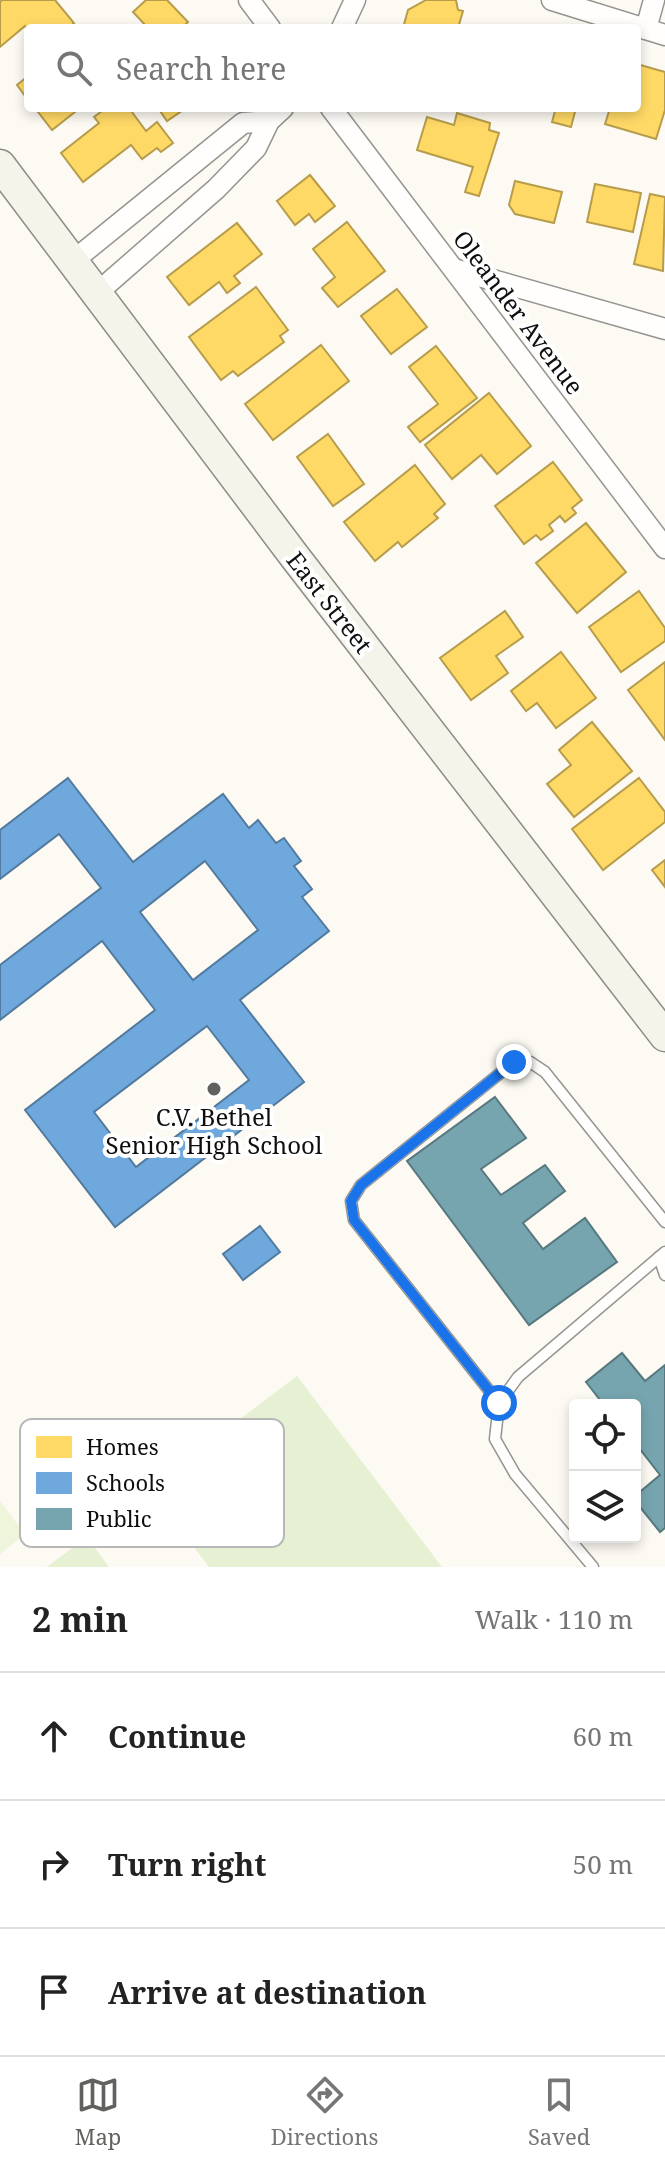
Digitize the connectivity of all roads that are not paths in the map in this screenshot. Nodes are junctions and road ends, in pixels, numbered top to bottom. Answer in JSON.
{"nodes":[{"id":1,"x":249,"y":0,"type":"edge"},
{"id":2,"x":355,"y":0,"type":"edge"},
{"id":3,"x":552,"y":0,"type":"edge"},
{"id":4,"x":654,"y":0,"type":"edge"},
{"id":5,"x":267,"y":24,"type":"edge"},
{"id":6,"x":344,"y":24,"type":"edge"},
{"id":7,"x":629,"y":24,"type":"edge"},
{"id":8,"x":655,"y":32,"type":"edge"},
{"id":9,"x":334,"y":112,"type":"edge"},
{"id":10,"x":276,"y":114,"type":"edge"},
{"id":11,"x":0,"y":165,"type":"edge"},
{"id":12,"x":73,"y":261,"type":"junction"},
{"id":13,"x":454,"y":269,"type":"junction"},
{"id":14,"x":98,"y":292,"type":"junction"},
{"id":15,"x":665,"y":329,"type":"edge"},
{"id":16,"x":665,"y":548,"type":"edge"},
{"id":17,"x":665,"y":1036,"type":"edge"},
{"id":18,"x":665,"y":1222,"type":"edge"},
{"id":19,"x":662,"y":1255,"type":"edge"},
{"id":20,"x":665,"y":1275,"type":"edge"},
{"id":21,"x":499,"y":1403,"type":"junction"},
{"id":22,"x":593,"y":1567,"type":"edge"}],
"edges":[{"from":1,"to":5,"type":"street"},
{"from":2,"to":6,"type":"street"},
{"from":3,"to":7,"type":"street"},
{"from":4,"to":8,"type":"street"},
{"from":9,"to":13,"type":"street","name":"Oleander Avenue"},
{"from":10,"to":12,"type":"street"},
{"from":10,"to":14,"type":"street"},
{"from":11,"to":12,"type":"main road","name":"East Street"},
{"from":12,"to":14,"type":"main road","name":"East Street"},
{"from":13,"to":15,"type":"street"},
{"from":13,"to":16,"type":"street","name":"Oleander Avenue"},
{"from":14,"to":17,"type":"main road","name":"East Street"},
{"from":18,"to":21,"type":"lane"},
{"from":19,"to":20,"type":"lane"},
{"from":19,"to":21,"type":"lane"},
{"from":21,"to":22,"type":"lane"}]}
